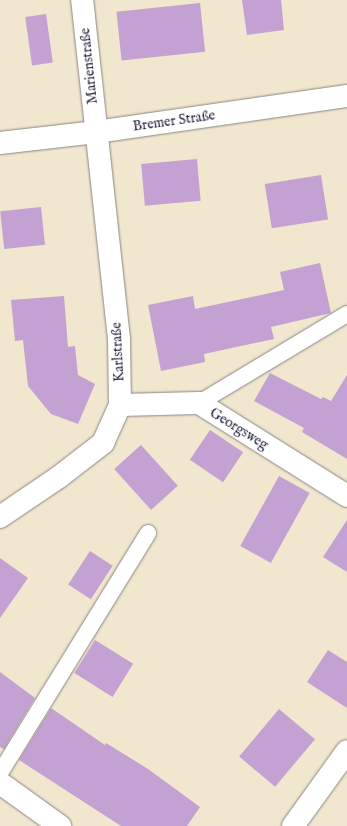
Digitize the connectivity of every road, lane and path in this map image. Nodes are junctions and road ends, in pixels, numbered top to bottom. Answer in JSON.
{"nodes":[{"id":1,"x":82,"y":0,"type":"edge"},
{"id":2,"x":347,"y":96,"type":"edge"},
{"id":3,"x":96,"y":132,"type":"junction"},
{"id":4,"x":0,"y":143,"type":"edge"},
{"id":5,"x":347,"y":314,"type":"edge"},
{"id":6,"x":199,"y":403,"type":"junction"},
{"id":7,"x":120,"y":405,"type":"junction"},
{"id":8,"x":347,"y":496,"type":"edge"},
{"id":9,"x":0,"y":517,"type":"edge"},
{"id":10,"x":148,"y":533,"type":"dead end"},
{"id":11,"x":347,"y":751,"type":"edge"},
{"id":12,"x":0,"y":773,"type":"edge"},
{"id":13,"x":0,"y":783,"type":"edge"},
{"id":14,"x":60,"y":826,"type":"edge"},
{"id":15,"x":293,"y":826,"type":"edge"}],
"edges":[{"from":1,"to":3,"type":"street","name":"Marienstraße"},
{"from":2,"to":3,"type":"street","name":"Bremer Straße"},
{"from":3,"to":4,"type":"street","name":"Bremer Straße"},
{"from":3,"to":7,"type":"street","name":"Karlstraße"},
{"from":5,"to":6,"type":"lane"},
{"from":6,"to":7,"type":"street","name":"Georgsweg"},
{"from":6,"to":8,"type":"street","name":"Georgsweg"},
{"from":7,"to":9,"type":"street","name":"Karlstraße"},
{"from":10,"to":12,"type":"lane"},
{"from":11,"to":15,"type":"street"},
{"from":13,"to":14,"type":"street"}]}
